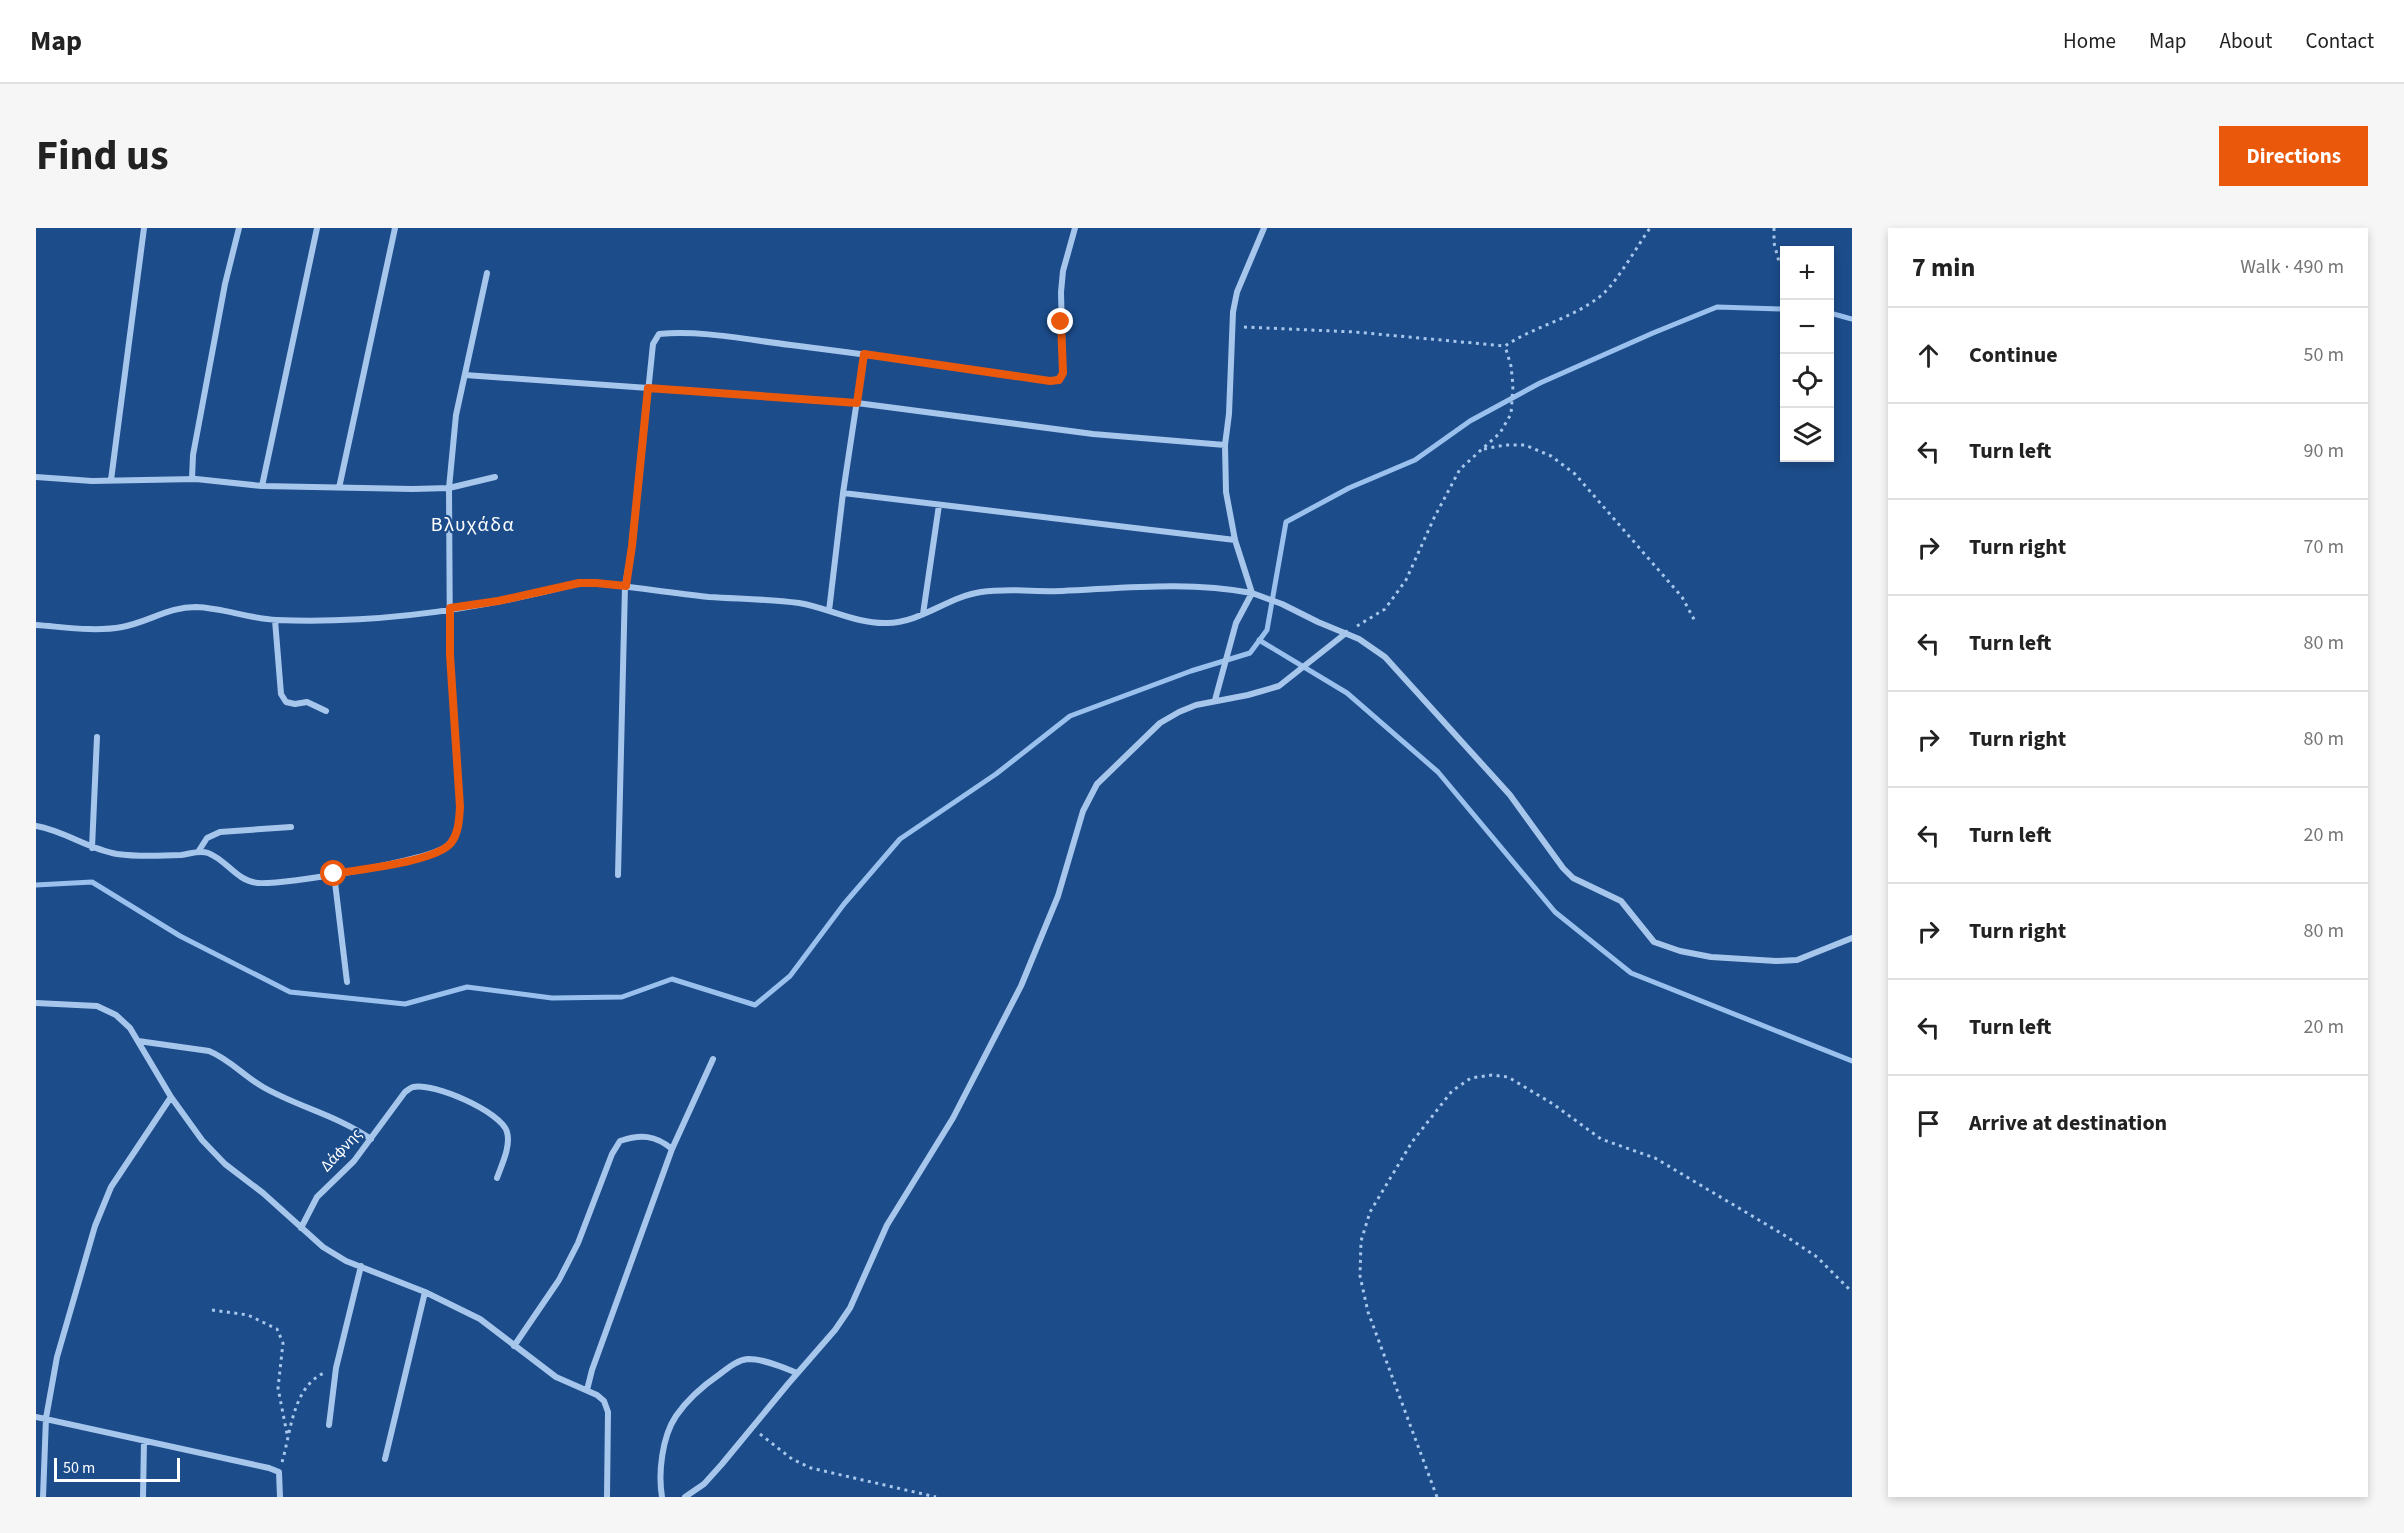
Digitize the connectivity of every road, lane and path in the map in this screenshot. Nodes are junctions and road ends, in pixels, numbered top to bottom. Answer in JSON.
{"nodes":[{"id":1,"x":144,"y":228,"type":"edge"},
{"id":2,"x":239,"y":228,"type":"edge"},
{"id":3,"x":317,"y":228,"type":"edge"},
{"id":4,"x":395,"y":228,"type":"edge"},
{"id":5,"x":1075,"y":228,"type":"edge"},
{"id":6,"x":1264,"y":228,"type":"edge"},
{"id":7,"x":1650,"y":228,"type":"edge"},
{"id":8,"x":1774,"y":228,"type":"edge"},
{"id":9,"x":1779,"y":262,"type":"dead end"},
{"id":10,"x":487,"y":273,"type":"dead end"},
{"id":11,"x":1230,"y":327,"type":"junction"},
{"id":12,"x":1505,"y":346,"type":"junction"},
{"id":13,"x":864,"y":354,"type":"junction"},
{"id":14,"x":465,"y":375,"type":"junction"},
{"id":15,"x":648,"y":388,"type":"junction"},
{"id":16,"x":857,"y":403,"type":"junction"},
{"id":17,"x":1226,"y":445,"type":"junction"},
{"id":18,"x":1483,"y":449,"type":"junction"},
{"id":19,"x":36,"y":477,"type":"edge"},
{"id":20,"x":495,"y":477,"type":"dead end"},
{"id":21,"x":192,"y":479,"type":"junction"},
{"id":22,"x":111,"y":480,"type":"junction"},
{"id":23,"x":262,"y":486,"type":"junction"},
{"id":24,"x":339,"y":488,"type":"junction"},
{"id":25,"x":449,"y":488,"type":"junction"},
{"id":26,"x":843,"y":493,"type":"junction"},
{"id":27,"x":939,"y":505,"type":"junction"},
{"id":28,"x":1235,"y":540,"type":"junction"},
{"id":29,"x":626,"y":586,"type":"junction"},
{"id":30,"x":1252,"y":593,"type":"junction"},
{"id":31,"x":450,"y":608,"type":"junction"},
{"id":32,"x":829,"y":611,"type":"junction"},
{"id":33,"x":923,"y":614,"type":"junction"},
{"id":34,"x":275,"y":620,"type":"junction"},
{"id":35,"x":1696,"y":623,"type":"dead end"},
{"id":36,"x":36,"y":625,"type":"edge"},
{"id":37,"x":1346,"y":633,"type":"junction"},
{"id":38,"x":1215,"y":700,"type":"junction"},
{"id":39,"x":326,"y":711,"type":"dead end"},
{"id":40,"x":97,"y":738,"type":"dead end"},
{"id":41,"x":36,"y":826,"type":"edge"},
{"id":42,"x":291,"y":827,"type":"dead end"},
{"id":43,"x":92,"y":848,"type":"junction"},
{"id":44,"x":198,"y":852,"type":"junction"},
{"id":45,"x":334,"y":874,"type":"junction"},
{"id":46,"x":618,"y":875,"type":"dead end"},
{"id":47,"x":1852,"y":938,"type":"edge"},
{"id":48,"x":347,"y":982,"type":"dead end"},
{"id":49,"x":36,"y":1003,"type":"edge"},
{"id":50,"x":138,"y":1041,"type":"junction"},
{"id":51,"x":713,"y":1059,"type":"dead end"},
{"id":52,"x":171,"y":1097,"type":"junction"},
{"id":53,"x":371,"y":1139,"type":"junction"},
{"id":54,"x":672,"y":1149,"type":"junction"},
{"id":55,"x":497,"y":1178,"type":"dead end"},
{"id":56,"x":301,"y":1228,"type":"junction"},
{"id":57,"x":361,"y":1266,"type":"junction"},
{"id":58,"x":425,"y":1292,"type":"junction"},
{"id":59,"x":1852,"y":1292,"type":"edge"},
{"id":60,"x":212,"y":1310,"type":"dead end"},
{"id":61,"x":514,"y":1346,"type":"junction"},
{"id":62,"x":336,"y":1368,"type":"junction"},
{"id":63,"x":797,"y":1373,"type":"junction"},
{"id":64,"x":587,"y":1390,"type":"junction"},
{"id":65,"x":36,"y":1417,"type":"edge"},
{"id":66,"x":46,"y":1418,"type":"junction"},
{"id":67,"x":329,"y":1425,"type":"dead end"},
{"id":68,"x":752,"y":1428,"type":"junction"},
{"id":69,"x":288,"y":1439,"type":"junction"},
{"id":70,"x":144,"y":1441,"type":"junction"},
{"id":71,"x":385,"y":1459,"type":"dead end"},
{"id":72,"x":279,"y":1472,"type":"junction"},
{"id":73,"x":43,"y":1497,"type":"edge"},
{"id":74,"x":144,"y":1497,"type":"edge"},
{"id":75,"x":280,"y":1497,"type":"edge"},
{"id":76,"x":607,"y":1497,"type":"edge"},
{"id":77,"x":662,"y":1497,"type":"edge"},
{"id":78,"x":685,"y":1497,"type":"edge"},
{"id":79,"x":936,"y":1497,"type":"edge"},
{"id":80,"x":1437,"y":1497,"type":"edge"}],
"edges":[{"from":1,"to":22,"type":"street"},
{"from":2,"to":21,"type":"street"},
{"from":3,"to":23,"type":"street"},
{"from":4,"to":24,"type":"street"},
{"from":5,"to":13,"type":"street"},
{"from":6,"to":11,"type":"street"},
{"from":7,"to":12,"type":"path"},
{"from":8,"to":9,"type":"path"},
{"from":10,"to":14,"type":"street"},
{"from":11,"to":12,"type":"path"},
{"from":11,"to":17,"type":"street"},
{"from":12,"to":18,"type":"path"},
{"from":13,"to":15,"type":"street"},
{"from":13,"to":16,"type":"street"},
{"from":14,"to":15,"type":"street"},
{"from":14,"to":25,"type":"street"},
{"from":15,"to":16,"type":"street"},
{"from":15,"to":29,"type":"street"},
{"from":16,"to":17,"type":"street"},
{"from":16,"to":26,"type":"street"},
{"from":17,"to":28,"type":"street"},
{"from":18,"to":35,"type":"path"},
{"from":18,"to":37,"type":"path"},
{"from":19,"to":22,"type":"street"},
{"from":20,"to":25,"type":"street"},
{"from":21,"to":22,"type":"street"},
{"from":21,"to":23,"type":"street"},
{"from":23,"to":24,"type":"street"},
{"from":24,"to":25,"type":"street"},
{"from":25,"to":31,"type":"street"},
{"from":26,"to":27,"type":"street"},
{"from":26,"to":32,"type":"street"},
{"from":27,"to":28,"type":"street"},
{"from":27,"to":33,"type":"street"},
{"from":28,"to":30,"type":"street"},
{"from":29,"to":31,"type":"street"},
{"from":29,"to":32,"type":"street"},
{"from":29,"to":46,"type":"street"},
{"from":30,"to":33,"type":"street"},
{"from":30,"to":37,"type":"street"},
{"from":30,"to":38,"type":"street"},
{"from":31,"to":34,"type":"street"},
{"from":31,"to":45,"type":"street"},
{"from":32,"to":33,"type":"street"},
{"from":34,"to":36,"type":"street"},
{"from":34,"to":39,"type":"street"},
{"from":37,"to":38,"type":"street"},
{"from":37,"to":47,"type":"street"},
{"from":38,"to":63,"type":"street"},
{"from":40,"to":43,"type":"street"},
{"from":41,"to":43,"type":"street"},
{"from":42,"to":44,"type":"street"},
{"from":43,"to":44,"type":"street"},
{"from":44,"to":45,"type":"street"},
{"from":45,"to":48,"type":"street"},
{"from":49,"to":50,"type":"street"},
{"from":50,"to":52,"type":"street"},
{"from":50,"to":53,"type":"street"},
{"from":51,"to":54,"type":"street"},
{"from":52,"to":56,"type":"street"},
{"from":52,"to":66,"type":"street"},
{"from":53,"to":55,"type":"street","name":"Δάφνης"},
{"from":53,"to":56,"type":"street","name":"Δάφνης"},
{"from":54,"to":61,"type":"street"},
{"from":54,"to":64,"type":"street"},
{"from":56,"to":57,"type":"street"},
{"from":57,"to":58,"type":"street"},
{"from":57,"to":62,"type":"street"},
{"from":58,"to":61,"type":"street"},
{"from":58,"to":71,"type":"street"},
{"from":59,"to":80,"type":"path"},
{"from":60,"to":69,"type":"path"},
{"from":61,"to":64,"type":"street"},
{"from":62,"to":67,"type":"street"},
{"from":62,"to":69,"type":"path"},
{"from":63,"to":68,"type":"street"},
{"from":63,"to":77,"type":"street"},
{"from":64,"to":76,"type":"street"},
{"from":65,"to":66,"type":"street"},
{"from":66,"to":70,"type":"street"},
{"from":66,"to":73,"type":"street"},
{"from":68,"to":78,"type":"street"},
{"from":68,"to":79,"type":"path"},
{"from":69,"to":72,"type":"path"},
{"from":70,"to":72,"type":"street"},
{"from":70,"to":74,"type":"street"},
{"from":72,"to":75,"type":"street"}]}
